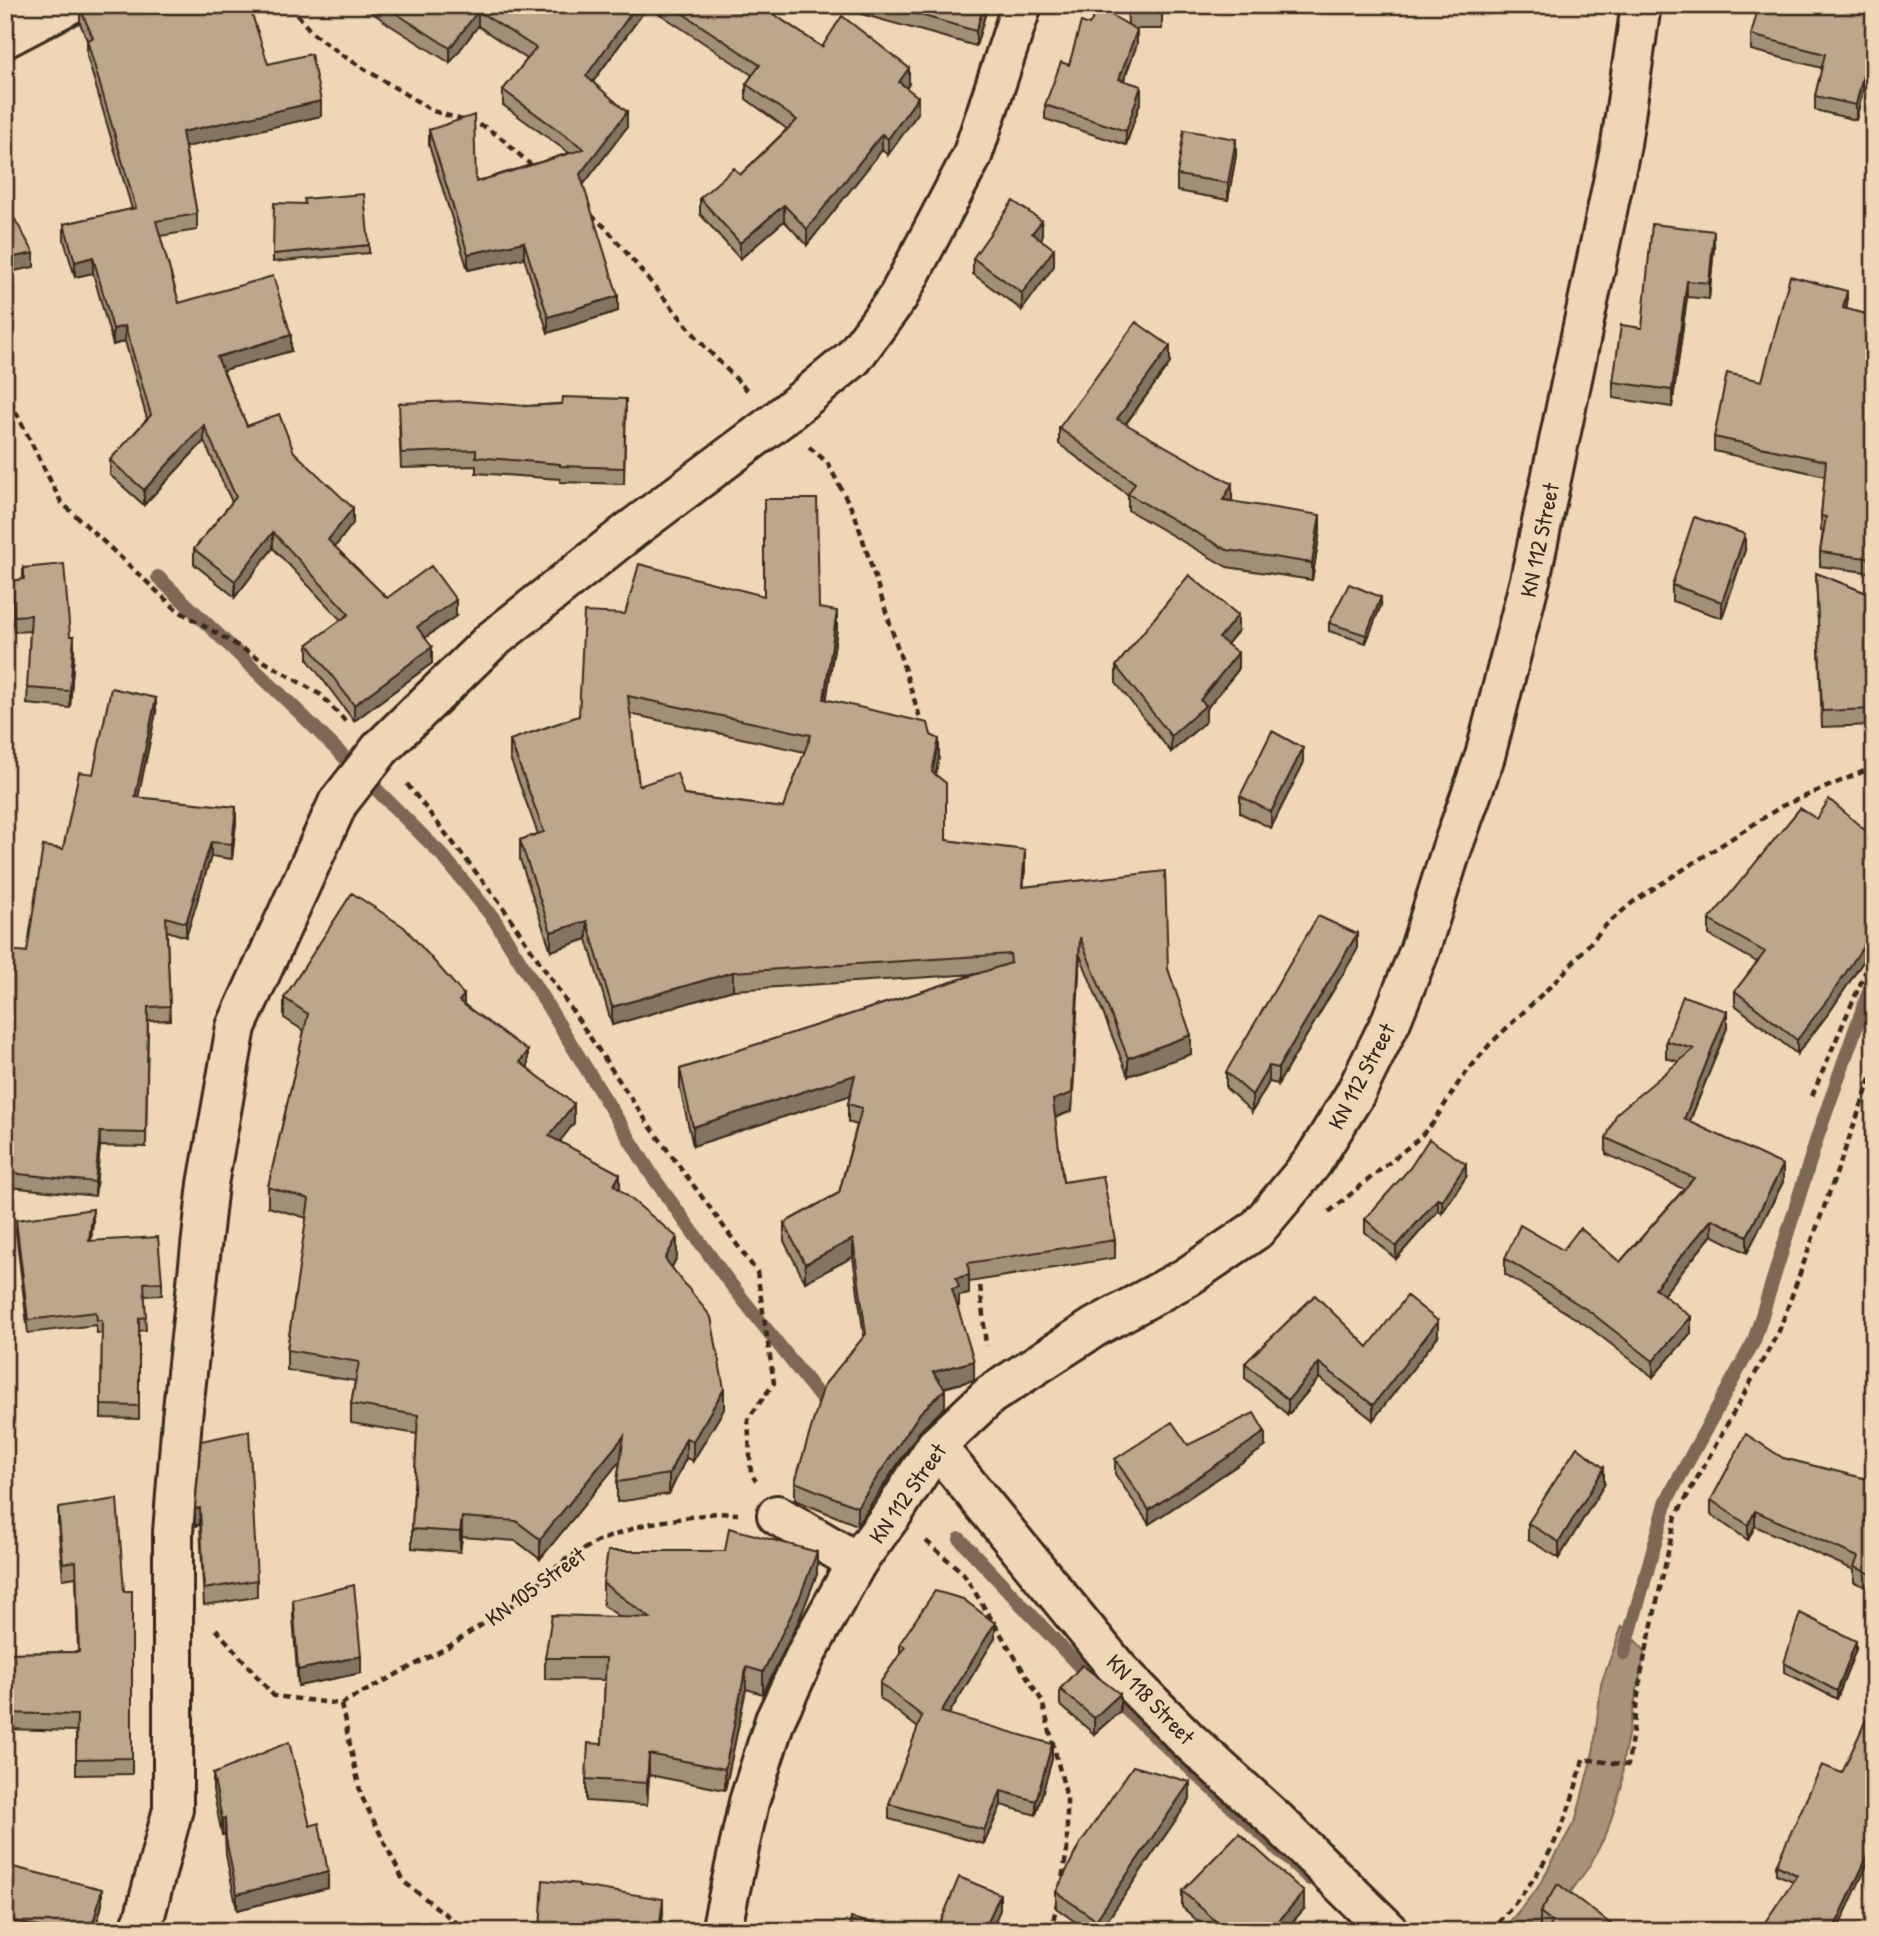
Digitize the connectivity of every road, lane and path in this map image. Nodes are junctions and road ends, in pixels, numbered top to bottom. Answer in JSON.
{"nodes":[{"id":1,"x":68,"y":5,"type":"edge"},
{"id":2,"x":290,"y":5,"type":"edge"},
{"id":3,"x":1022,"y":5,"type":"edge"},
{"id":4,"x":1642,"y":5,"type":"edge"},
{"id":5,"x":5,"y":38,"type":"edge"},
{"id":6,"x":538,"y":172,"type":"edge"},
{"id":7,"x":586,"y":212,"type":"edge"},
{"id":8,"x":5,"y":390,"type":"edge"},
{"id":9,"x":778,"y":420,"type":"junction"},
{"id":10,"x":349,"y":724,"type":"dead end"},
{"id":11,"x":927,"y":740,"type":"edge"},
{"id":12,"x":1874,"y":767,"type":"edge"},
{"id":13,"x":406,"y":783,"type":"dead end"},
{"id":14,"x":1874,"y":952,"type":"edge"},
{"id":15,"x":1874,"y":1070,"type":"edge"},
{"id":16,"x":1812,"y":1096,"type":"dead end"},
{"id":17,"x":1328,"y":1213,"type":"dead end"},
{"id":18,"x":978,"y":1265,"type":"edge"},
{"id":19,"x":990,"y":1395,"type":"junction"},
{"id":20,"x":936,"y":1446,"type":"junction"},
{"id":21,"x":893,"y":1513,"type":"junction"},
{"id":22,"x":777,"y":1515,"type":"junction"},
{"id":23,"x":858,"y":1562,"type":"junction"},
{"id":24,"x":215,"y":1629,"type":"dead end"},
{"id":25,"x":341,"y":1704,"type":"junction"},
{"id":26,"x":138,"y":1931,"type":"edge"},
{"id":27,"x":467,"y":1931,"type":"edge"},
{"id":28,"x":721,"y":1931,"type":"edge"},
{"id":29,"x":1051,"y":1931,"type":"edge"},
{"id":30,"x":1389,"y":1931,"type":"edge"},
{"id":31,"x":1489,"y":1931,"type":"edge"}],
"edges":[{"from":1,"to":5,"type":"street"},
{"from":2,"to":6,"type":"path"},
{"from":3,"to":9,"type":"street"},
{"from":4,"to":19,"type":"street","name":"KN 112 Street"},
{"from":7,"to":9,"type":"path"},
{"from":8,"to":10,"type":"path"},
{"from":9,"to":11,"type":"path"},
{"from":9,"to":26,"type":"street","bridge":true},
{"from":12,"to":17,"type":"path"},
{"from":13,"to":22,"type":"path"},
{"from":14,"to":16,"type":"path"},
{"from":15,"to":31,"type":"path"},
{"from":18,"to":19,"type":"path"},
{"from":19,"to":20,"type":"street","name":"KN 112 Street"},
{"from":20,"to":21,"type":"street","name":"KN 112 Street"},
{"from":20,"to":30,"type":"street","name":"KN 118 Street"},
{"from":21,"to":23,"type":"street","name":"KN 112 Street"},
{"from":21,"to":29,"type":"path"},
{"from":22,"to":23,"type":"street"},
{"from":22,"to":25,"type":"path","name":"KN 105 Street"},
{"from":23,"to":28,"type":"street","name":"KN 112 Street"},
{"from":24,"to":25,"type":"path"},
{"from":25,"to":27,"type":"path"}]}
